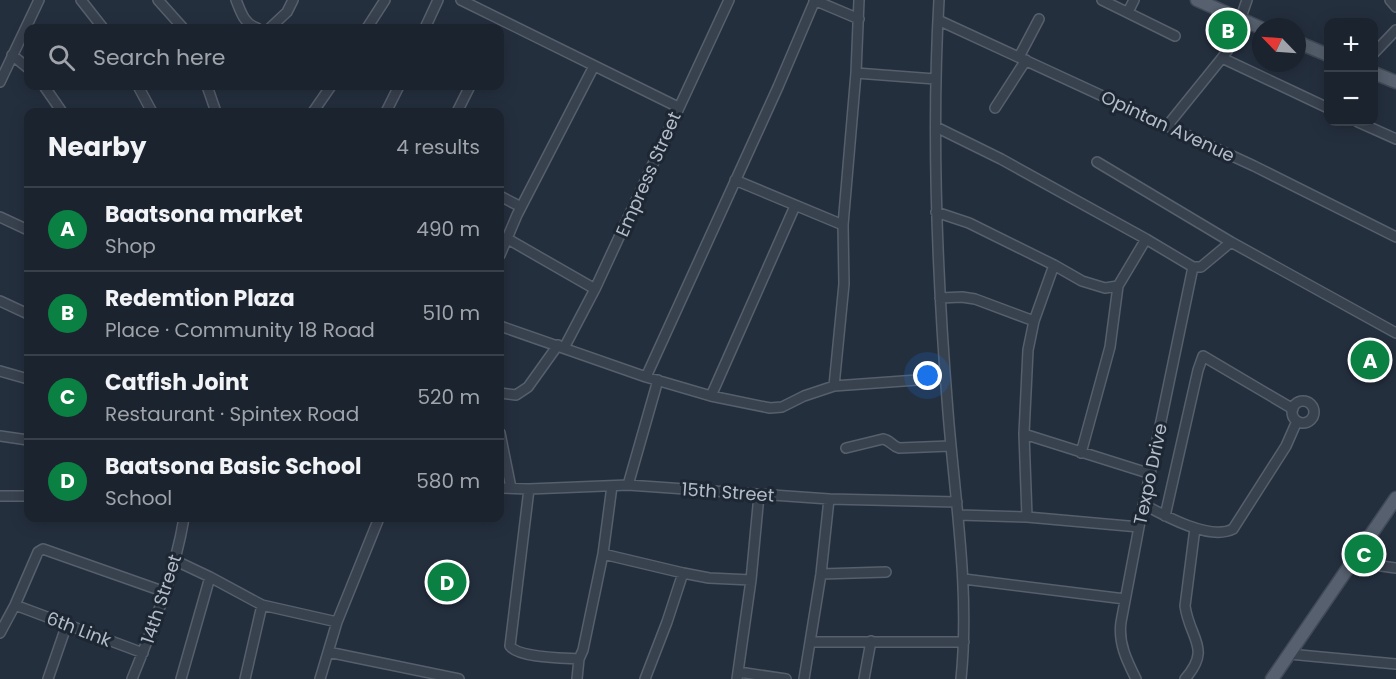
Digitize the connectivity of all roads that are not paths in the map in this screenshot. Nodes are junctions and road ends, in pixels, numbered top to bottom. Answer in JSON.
{"nodes":[{"id":1,"x":39,"y":0,"type":"edge"},
{"id":2,"x":81,"y":0,"type":"edge"},
{"id":3,"x":158,"y":0,"type":"edge"},
{"id":4,"x":236,"y":0,"type":"edge"},
{"id":5,"x":293,"y":0,"type":"edge"},
{"id":6,"x":385,"y":0,"type":"edge"},
{"id":7,"x":438,"y":0,"type":"edge"},
{"id":8,"x":461,"y":0,"type":"edge"},
{"id":9,"x":729,"y":0,"type":"edge"},
{"id":10,"x":815,"y":0,"type":"edge"},
{"id":11,"x":859,"y":0,"type":"edge"},
{"id":12,"x":939,"y":0,"type":"edge"},
{"id":13,"x":1102,"y":0,"type":"edge"},
{"id":14,"x":1134,"y":0,"type":"edge"},
{"id":15,"x":1197,"y":0,"type":"edge"},
{"id":16,"x":1247,"y":0,"type":"edge"},
{"id":17,"x":1390,"y":0,"type":"edge"},
{"id":18,"x":1396,"y":7,"type":"edge"},
{"id":19,"x":1128,"y":12,"type":"junction"},
{"id":20,"x":859,"y":19,"type":"junction"},
{"id":21,"x":1039,"y":19,"type":"dead end"},
{"id":22,"x":938,"y":20,"type":"junction"},
{"id":23,"x":1244,"y":21,"type":"junction"},
{"id":24,"x":27,"y":24,"type":"edge"},
{"id":25,"x":100,"y":24,"type":"edge"},
{"id":26,"x":179,"y":24,"type":"edge"},
{"id":27,"x":248,"y":24,"type":"edge"},
{"id":28,"x":274,"y":24,"type":"edge"},
{"id":29,"x":370,"y":24,"type":"edge"},
{"id":30,"x":427,"y":24,"type":"edge"},
{"id":31,"x":498,"y":24,"type":"edge"},
{"id":32,"x":1252,"y":24,"type":"edge"},
{"id":33,"x":504,"y":27,"type":"edge"},
{"id":34,"x":1396,"y":30,"type":"edge"},
{"id":35,"x":24,"y":31,"type":"edge"},
{"id":36,"x":1174,"y":36,"type":"dead end"},
{"id":37,"x":1306,"y":46,"type":"edge"},
{"id":38,"x":1378,"y":49,"type":"edge"},
{"id":39,"x":1324,"y":53,"type":"edge"},
{"id":40,"x":12,"y":55,"type":"junction"},
{"id":41,"x":1023,"y":58,"type":"junction"},
{"id":42,"x":1222,"y":58,"type":"junction"},
{"id":43,"x":24,"y":65,"type":"edge"},
{"id":44,"x":594,"y":66,"type":"junction"},
{"id":45,"x":856,"y":73,"type":"junction"},
{"id":46,"x":1378,"y":75,"type":"edge"},
{"id":47,"x":935,"y":79,"type":"junction"},
{"id":48,"x":0,"y":82,"type":"edge"},
{"id":49,"x":1396,"y":82,"type":"edge"},
{"id":50,"x":47,"y":90,"type":"edge"},
{"id":51,"x":140,"y":90,"type":"edge"},
{"id":52,"x":208,"y":90,"type":"edge"},
{"id":53,"x":328,"y":90,"type":"edge"},
{"id":54,"x":397,"y":90,"type":"edge"},
{"id":55,"x":468,"y":90,"type":"edge"},
{"id":56,"x":1324,"y":106,"type":"edge"},
{"id":57,"x":678,"y":107,"type":"junction"},
{"id":58,"x":59,"y":108,"type":"edge"},
{"id":59,"x":150,"y":108,"type":"edge"},
{"id":60,"x":215,"y":108,"type":"edge"},
{"id":61,"x":316,"y":108,"type":"edge"},
{"id":62,"x":388,"y":108,"type":"edge"},
{"id":63,"x":459,"y":108,"type":"edge"},
{"id":64,"x":995,"y":108,"type":"dead end"},
{"id":65,"x":1167,"y":126,"type":"junction"},
{"id":66,"x":1367,"y":126,"type":"edge"},
{"id":67,"x":936,"y":127,"type":"junction"},
{"id":68,"x":1396,"y":139,"type":"edge"},
{"id":69,"x":1097,"y":162,"type":"dead end"},
{"id":70,"x":735,"y":180,"type":"junction"},
{"id":71,"x":504,"y":198,"type":"edge"},
{"id":72,"x":795,"y":206,"type":"junction"},
{"id":73,"x":521,"y":207,"type":"junction"},
{"id":74,"x":936,"y":212,"type":"junction"},
{"id":75,"x":0,"y":217,"type":"edge"},
{"id":76,"x":843,"y":225,"type":"junction"},
{"id":77,"x":24,"y":228,"type":"edge"},
{"id":78,"x":1396,"y":237,"type":"edge"},
{"id":79,"x":506,"y":238,"type":"junction"},
{"id":80,"x":1146,"y":239,"type":"junction"},
{"id":81,"x":1231,"y":242,"type":"junction"},
{"id":82,"x":504,"y":244,"type":"edge"},
{"id":83,"x":1054,"y":265,"type":"junction"},
{"id":84,"x":1193,"y":267,"type":"junction"},
{"id":85,"x":1118,"y":286,"type":"junction"},
{"id":86,"x":595,"y":289,"type":"junction"},
{"id":87,"x":940,"y":298,"type":"junction"},
{"id":88,"x":0,"y":301,"type":"edge"},
{"id":89,"x":24,"y":312,"type":"edge"},
{"id":90,"x":1034,"y":321,"type":"junction"},
{"id":91,"x":504,"y":327,"type":"edge"},
{"id":92,"x":1396,"y":333,"type":"edge"},
{"id":93,"x":561,"y":346,"type":"junction"},
{"id":94,"x":0,"y":371,"type":"edge"},
{"id":95,"x":646,"y":377,"type":"junction"},
{"id":96,"x":24,"y":378,"type":"edge"},
{"id":97,"x":945,"y":378,"type":"junction"},
{"id":98,"x":658,"y":380,"type":"junction"},
{"id":99,"x":834,"y":386,"type":"junction"},
{"id":100,"x":504,"y":394,"type":"edge"},
{"id":101,"x":711,"y":396,"type":"junction"},
{"id":102,"x":1293,"y":409,"type":"junction"},
{"id":103,"x":1297,"y":421,"type":"junction"},
{"id":104,"x":1024,"y":434,"type":"junction"},
{"id":105,"x":0,"y":436,"type":"edge"},
{"id":106,"x":24,"y":439,"type":"edge"},
{"id":107,"x":950,"y":446,"type":"junction"},
{"id":108,"x":846,"y":448,"type":"dead end"},
{"id":109,"x":504,"y":453,"type":"edge"},
{"id":110,"x":1081,"y":453,"type":"junction"},
{"id":111,"x":1151,"y":474,"type":"junction"},
{"id":112,"x":628,"y":485,"type":"junction"},
{"id":113,"x":612,"y":486,"type":"junction"},
{"id":114,"x":504,"y":488,"type":"edge"},
{"id":115,"x":511,"y":488,"type":"junction"},
{"id":116,"x":529,"y":489,"type":"junction"},
{"id":117,"x":759,"y":495,"type":"junction"},
{"id":118,"x":0,"y":496,"type":"edge"},
{"id":119,"x":24,"y":496,"type":"edge"},
{"id":120,"x":1396,"y":498,"type":"edge"},
{"id":121,"x":829,"y":499,"type":"junction"},
{"id":122,"x":957,"y":502,"type":"junction"},
{"id":123,"x":1143,"y":504,"type":"junction"},
{"id":124,"x":958,"y":515,"type":"junction"},
{"id":125,"x":1165,"y":516,"type":"junction"},
{"id":126,"x":1027,"y":517,"type":"junction"},
{"id":127,"x":183,"y":522,"type":"edge"},
{"id":128,"x":377,"y":522,"type":"edge"},
{"id":129,"x":1138,"y":527,"type":"junction"},
{"id":130,"x":1195,"y":528,"type":"junction"},
{"id":131,"x":603,"y":554,"type":"junction"},
{"id":132,"x":174,"y":560,"type":"junction"},
{"id":133,"x":1353,"y":561,"type":"junction"},
{"id":134,"x":1396,"y":568,"type":"edge"},
{"id":135,"x":886,"y":572,"type":"dead end"},
{"id":136,"x":683,"y":573,"type":"junction"},
{"id":137,"x":821,"y":574,"type":"junction"},
{"id":138,"x":210,"y":577,"type":"junction"},
{"id":139,"x":964,"y":579,"type":"junction"},
{"id":140,"x":751,"y":580,"type":"junction"},
{"id":141,"x":165,"y":592,"type":"junction"},
{"id":142,"x":1125,"y":599,"type":"junction"},
{"id":143,"x":15,"y":605,"type":"junction"},
{"id":144,"x":262,"y":605,"type":"junction"},
{"id":145,"x":337,"y":622,"type":"junction"},
{"id":146,"x":67,"y":624,"type":"junction"},
{"id":147,"x":0,"y":633,"type":"edge"},
{"id":148,"x":872,"y":641,"type":"junction"},
{"id":149,"x":812,"y":642,"type":"junction"},
{"id":150,"x":964,"y":642,"type":"junction"},
{"id":151,"x":328,"y":652,"type":"junction"},
{"id":152,"x":143,"y":653,"type":"junction"},
{"id":153,"x":1289,"y":654,"type":"junction"},
{"id":154,"x":579,"y":659,"type":"junction"},
{"id":155,"x":1396,"y":664,"type":"edge"},
{"id":156,"x":738,"y":675,"type":"edge"},
{"id":157,"x":48,"y":679,"type":"edge"},
{"id":158,"x":132,"y":679,"type":"edge"},
{"id":159,"x":181,"y":679,"type":"edge"},
{"id":160,"x":246,"y":679,"type":"edge"},
{"id":161,"x":320,"y":679,"type":"edge"},
{"id":162,"x":459,"y":679,"type":"edge"},
{"id":163,"x":577,"y":679,"type":"edge"},
{"id":164,"x":645,"y":679,"type":"edge"},
{"id":165,"x":786,"y":679,"type":"edge"},
{"id":166,"x":804,"y":679,"type":"edge"},
{"id":167,"x":864,"y":679,"type":"edge"},
{"id":168,"x":961,"y":679,"type":"edge"},
{"id":169,"x":1136,"y":679,"type":"edge"},
{"id":170,"x":1185,"y":679,"type":"edge"},
{"id":171,"x":1272,"y":679,"type":"edge"}],
"edges":[{"from":1,"to":24,"type":"street"},
{"from":2,"to":25,"type":"street"},
{"from":3,"to":26,"type":"street"},
{"from":4,"to":27,"type":"street"},
{"from":5,"to":28,"type":"street"},
{"from":6,"to":29,"type":"street"},
{"from":7,"to":30,"type":"street"},
{"from":8,"to":31,"type":"street"},
{"from":9,"to":57,"type":"street","name":"Empress Street"},
{"from":10,"to":20,"type":"street"},
{"from":10,"to":70,"type":"street"},
{"from":11,"to":20,"type":"street"},
{"from":12,"to":22,"type":"street"},
{"from":13,"to":19,"type":"street"},
{"from":14,"to":19,"type":"street"},
{"from":15,"to":23,"type":"main road"},
{"from":16,"to":23,"type":"street"},
{"from":17,"to":18,"type":"street"},
{"from":19,"to":36,"type":"street"},
{"from":20,"to":45,"type":"street"},
{"from":21,"to":41,"type":"street"},
{"from":22,"to":41,"type":"street","name":"Opintan Avenue"},
{"from":22,"to":47,"type":"street"},
{"from":23,"to":32,"type":"main road"},
{"from":23,"to":42,"type":"street"},
{"from":33,"to":44,"type":"street"},
{"from":34,"to":38,"type":"street"},
{"from":35,"to":40,"type":"street"},
{"from":37,"to":39,"type":"main road"},
{"from":40,"to":43,"type":"street"},
{"from":40,"to":48,"type":"street"},
{"from":41,"to":64,"type":"street"},
{"from":41,"to":65,"type":"street","name":"Opintan Avenue"},
{"from":42,"to":56,"type":"street"},
{"from":42,"to":65,"type":"street"},
{"from":44,"to":57,"type":"street"},
{"from":44,"to":73,"type":"street"},
{"from":45,"to":47,"type":"street"},
{"from":45,"to":76,"type":"street"},
{"from":46,"to":49,"type":"main road"},
{"from":47,"to":67,"type":"street"},
{"from":50,"to":58,"type":"street"},
{"from":51,"to":59,"type":"street"},
{"from":52,"to":60,"type":"street"},
{"from":53,"to":61,"type":"street"},
{"from":54,"to":62,"type":"street"},
{"from":55,"to":63,"type":"street"},
{"from":57,"to":86,"type":"street","name":"Empress Street"},
{"from":65,"to":78,"type":"street","name":"Opintan Avenue"},
{"from":66,"to":68,"type":"street"},
{"from":67,"to":74,"type":"street"},
{"from":67,"to":80,"type":"street"},
{"from":69,"to":81,"type":"street"},
{"from":70,"to":72,"type":"street"},
{"from":70,"to":95,"type":"street"},
{"from":71,"to":73,"type":"street"},
{"from":72,"to":76,"type":"street"},
{"from":72,"to":101,"type":"street"},
{"from":73,"to":79,"type":"street"},
{"from":74,"to":83,"type":"street"},
{"from":74,"to":87,"type":"street"},
{"from":75,"to":77,"type":"street"},
{"from":76,"to":99,"type":"street"},
{"from":79,"to":82,"type":"street"},
{"from":79,"to":86,"type":"street"},
{"from":80,"to":84,"type":"street"},
{"from":80,"to":85,"type":"street"},
{"from":81,"to":84,"type":"street"},
{"from":81,"to":92,"type":"street"},
{"from":83,"to":85,"type":"street"},
{"from":83,"to":90,"type":"street"},
{"from":84,"to":111,"type":"street","name":"Texpo Drive"},
{"from":85,"to":110,"type":"street"},
{"from":86,"to":93,"type":"street","name":"Empress Street"},
{"from":87,"to":90,"type":"street"},
{"from":87,"to":97,"type":"street"},
{"from":88,"to":89,"type":"street"},
{"from":90,"to":104,"type":"street"},
{"from":91,"to":93,"type":"street"},
{"from":93,"to":95,"type":"street"},
{"from":93,"to":100,"type":"street","name":"Empress Street"},
{"from":94,"to":96,"type":"street"},
{"from":95,"to":98,"type":"street"},
{"from":97,"to":99,"type":"street"},
{"from":97,"to":107,"type":"street"},
{"from":98,"to":101,"type":"street"},
{"from":98,"to":112,"type":"street"},
{"from":99,"to":101,"type":"street"},
{"from":102,"to":103,"type":"street"},
{"from":102,"to":103,"type":"street"},
{"from":102,"to":125,"type":"street"},
{"from":103,"to":130,"type":"street"},
{"from":104,"to":110,"type":"street"},
{"from":104,"to":126,"type":"street"},
{"from":105,"to":106,"type":"street"},
{"from":107,"to":108,"type":"street"},
{"from":107,"to":122,"type":"street"},
{"from":109,"to":115,"type":"street"},
{"from":110,"to":111,"type":"street"},
{"from":111,"to":123,"type":"street","name":"Texpo Drive"},
{"from":112,"to":113,"type":"street","name":"15th Street"},
{"from":112,"to":117,"type":"street","name":"15th Street"},
{"from":113,"to":116,"type":"street","name":"15th Street"},
{"from":113,"to":131,"type":"street"},
{"from":114,"to":115,"type":"street","name":"15th Street"},
{"from":115,"to":116,"type":"street","name":"15th Street"},
{"from":116,"to":154,"type":"street"},
{"from":117,"to":121,"type":"street","name":"15th Street"},
{"from":117,"to":140,"type":"street"},
{"from":118,"to":119,"type":"street"},
{"from":120,"to":133,"type":"main road"},
{"from":121,"to":122,"type":"street","name":"15th Street"},
{"from":121,"to":137,"type":"street"},
{"from":122,"to":124,"type":"street"},
{"from":123,"to":125,"type":"street"},
{"from":123,"to":129,"type":"street","name":"Texpo Drive"},
{"from":124,"to":126,"type":"street"},
{"from":124,"to":139,"type":"street"},
{"from":125,"to":130,"type":"street"},
{"from":126,"to":129,"type":"street"},
{"from":127,"to":132,"type":"street","name":"14th Street"},
{"from":128,"to":145,"type":"street"},
{"from":129,"to":142,"type":"street","name":"Texpo Drive"},
{"from":130,"to":170,"type":"street"},
{"from":131,"to":136,"type":"street"},
{"from":131,"to":154,"type":"street"},
{"from":132,"to":138,"type":"street"},
{"from":132,"to":141,"type":"street","name":"14th Street"},
{"from":133,"to":134,"type":"street"},
{"from":133,"to":153,"type":"main road"},
{"from":135,"to":137,"type":"street"},
{"from":136,"to":140,"type":"street"},
{"from":136,"to":164,"type":"street"},
{"from":137,"to":149,"type":"street"},
{"from":138,"to":144,"type":"street"},
{"from":138,"to":159,"type":"street"},
{"from":139,"to":142,"type":"street"},
{"from":139,"to":150,"type":"street"},
{"from":140,"to":156,"type":"street"},
{"from":141,"to":143,"type":"street"},
{"from":141,"to":152,"type":"street","name":"14th Street"},
{"from":142,"to":169,"type":"street","name":"Texpo Drive"},
{"from":143,"to":146,"type":"street","name":"6th Link"},
{"from":143,"to":147,"type":"street"},
{"from":144,"to":145,"type":"street"},
{"from":144,"to":160,"type":"street"},
{"from":145,"to":151,"type":"street"},
{"from":146,"to":152,"type":"street","name":"6th Link"},
{"from":146,"to":157,"type":"street"},
{"from":148,"to":149,"type":"street"},
{"from":148,"to":150,"type":"street"},
{"from":148,"to":167,"type":"street"},
{"from":149,"to":166,"type":"street"},
{"from":150,"to":168,"type":"street"},
{"from":151,"to":161,"type":"street"},
{"from":151,"to":162,"type":"street"},
{"from":152,"to":158,"type":"street","name":"14th Street"},
{"from":153,"to":155,"type":"street"},
{"from":153,"to":171,"type":"main road"},
{"from":154,"to":163,"type":"street"},
{"from":156,"to":165,"type":"street"}]}
